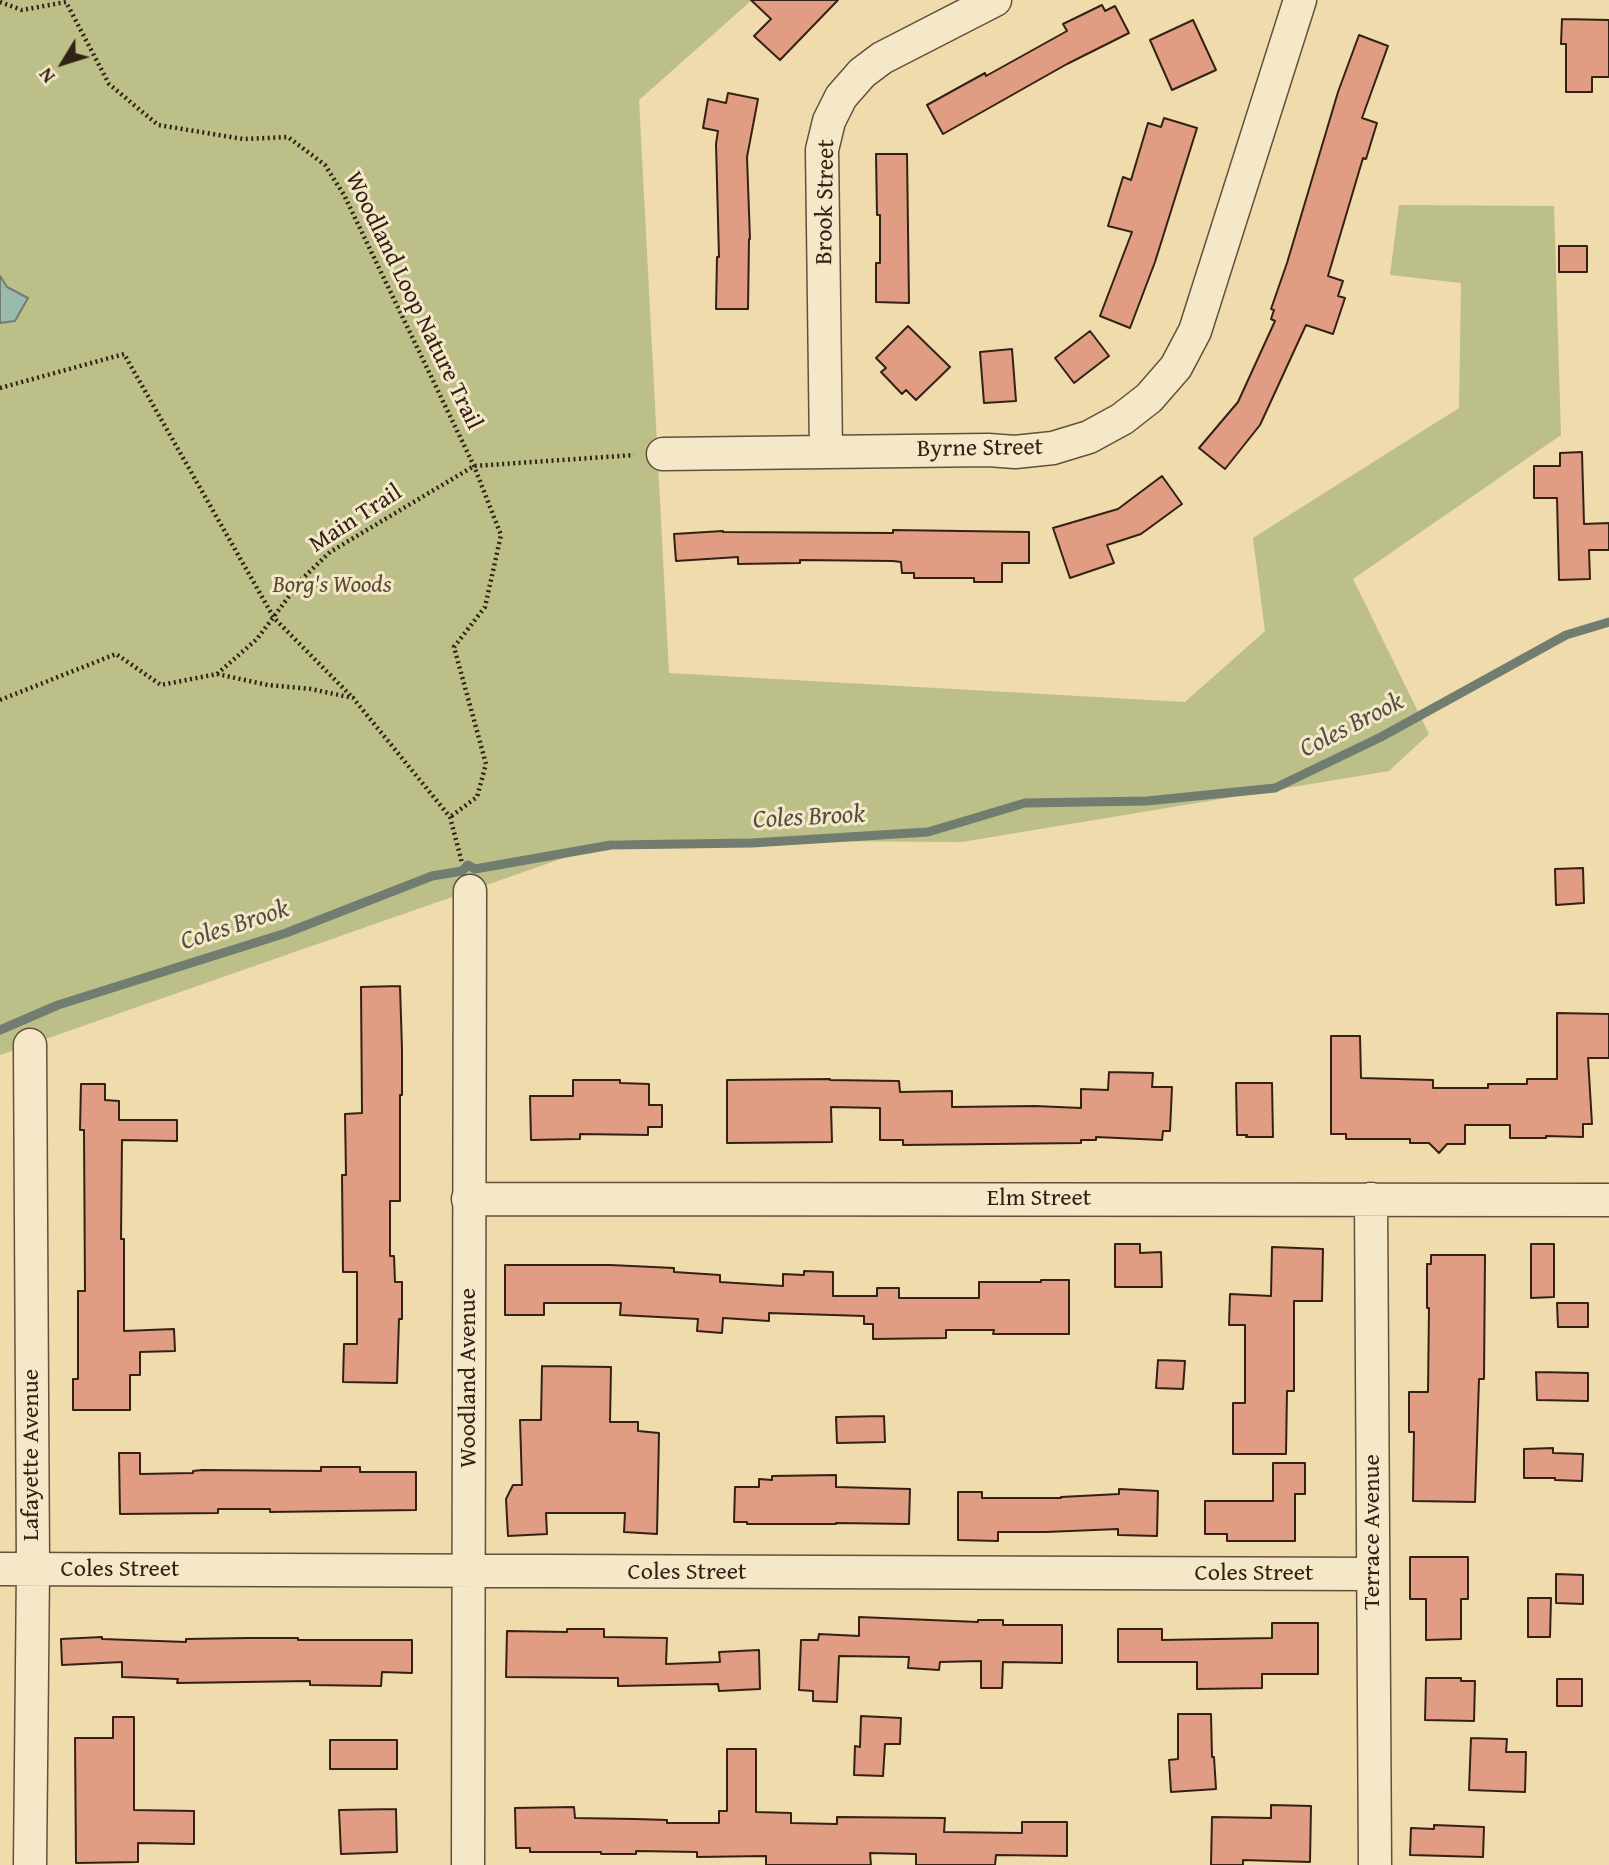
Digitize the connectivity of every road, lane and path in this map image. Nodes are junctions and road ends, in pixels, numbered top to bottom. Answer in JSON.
{"nodes":[{"id":1,"x":73,"y":0,"type":"edge"},
{"id":2,"x":995,"y":0,"type":"edge"},
{"id":3,"x":1300,"y":0,"type":"edge"},
{"id":4,"x":0,"y":2,"type":"edge"},
{"id":5,"x":66,"y":2,"type":"junction"},
{"id":6,"x":0,"y":388,"type":"edge"},
{"id":7,"x":826,"y":452,"type":"junction"},
{"id":8,"x":663,"y":454,"type":"joint"},
{"id":9,"x":474,"y":466,"type":"junction"},
{"id":10,"x":274,"y":618,"type":"junction"},
{"id":11,"x":217,"y":674,"type":"junction"},
{"id":12,"x":353,"y":698,"type":"junction"},
{"id":13,"x":0,"y":700,"type":"edge"},
{"id":14,"x":450,"y":817,"type":"junction"},
{"id":15,"x":470,"y":891,"type":"joint"},
{"id":16,"x":30,"y":1045,"type":"dead end"},
{"id":17,"x":468,"y":1199,"type":"junction"},
{"id":18,"x":1371,"y":1199,"type":"junction"},
{"id":19,"x":1609,"y":1200,"type":"edge"},
{"id":20,"x":0,"y":1569,"type":"edge"},
{"id":21,"x":33,"y":1569,"type":"junction"},
{"id":22,"x":470,"y":1572,"type":"junction"},
{"id":23,"x":1373,"y":1574,"type":"junction"},
{"id":24,"x":30,"y":1865,"type":"edge"},
{"id":25,"x":468,"y":1865,"type":"edge"},
{"id":26,"x":1375,"y":1865,"type":"edge"}],
"edges":[{"from":1,"to":5,"type":"path"},
{"from":2,"to":7,"type":"street","name":"Brook Street"},
{"from":3,"to":7,"type":"street","name":"Byrne Street"},
{"from":4,"to":5,"type":"path"},
{"from":5,"to":9,"type":"path","name":"Woodland Loop Nature Trail"},
{"from":6,"to":10,"type":"path"},
{"from":7,"to":8,"type":"street","name":"Byrne Street"},
{"from":8,"to":9,"type":"path","name":"Main Trail"},
{"from":9,"to":10,"type":"path","name":"Main Trail"},
{"from":9,"to":14,"type":"path","name":"Woodland Loop Nature Trail"},
{"from":10,"to":11,"type":"path","name":"Main Trail"},
{"from":10,"to":12,"type":"path"},
{"from":11,"to":12,"type":"path"},
{"from":11,"to":13,"type":"path","name":"Main Trail"},
{"from":12,"to":14,"type":"path"},
{"from":14,"to":15,"type":"path"},
{"from":15,"to":17,"type":"street","name":"Woodland Avenue"},
{"from":16,"to":21,"type":"street","name":"Lafayette Avenue"},
{"from":17,"to":18,"type":"street","name":"Elm Street"},
{"from":17,"to":22,"type":"street","name":"Woodland Avenue"},
{"from":18,"to":19,"type":"street","name":"Elm Street"},
{"from":18,"to":23,"type":"street","name":"Terrace Avenue"},
{"from":20,"to":21,"type":"street","name":"Coles Street"},
{"from":21,"to":22,"type":"street","name":"Coles Street"},
{"from":21,"to":24,"type":"street","name":"Lafayette Avenue"},
{"from":22,"to":23,"type":"street","name":"Coles Street"},
{"from":22,"to":25,"type":"street","name":"Woodland Avenue"},
{"from":23,"to":26,"type":"street","name":"Terrace Avenue"}]}
